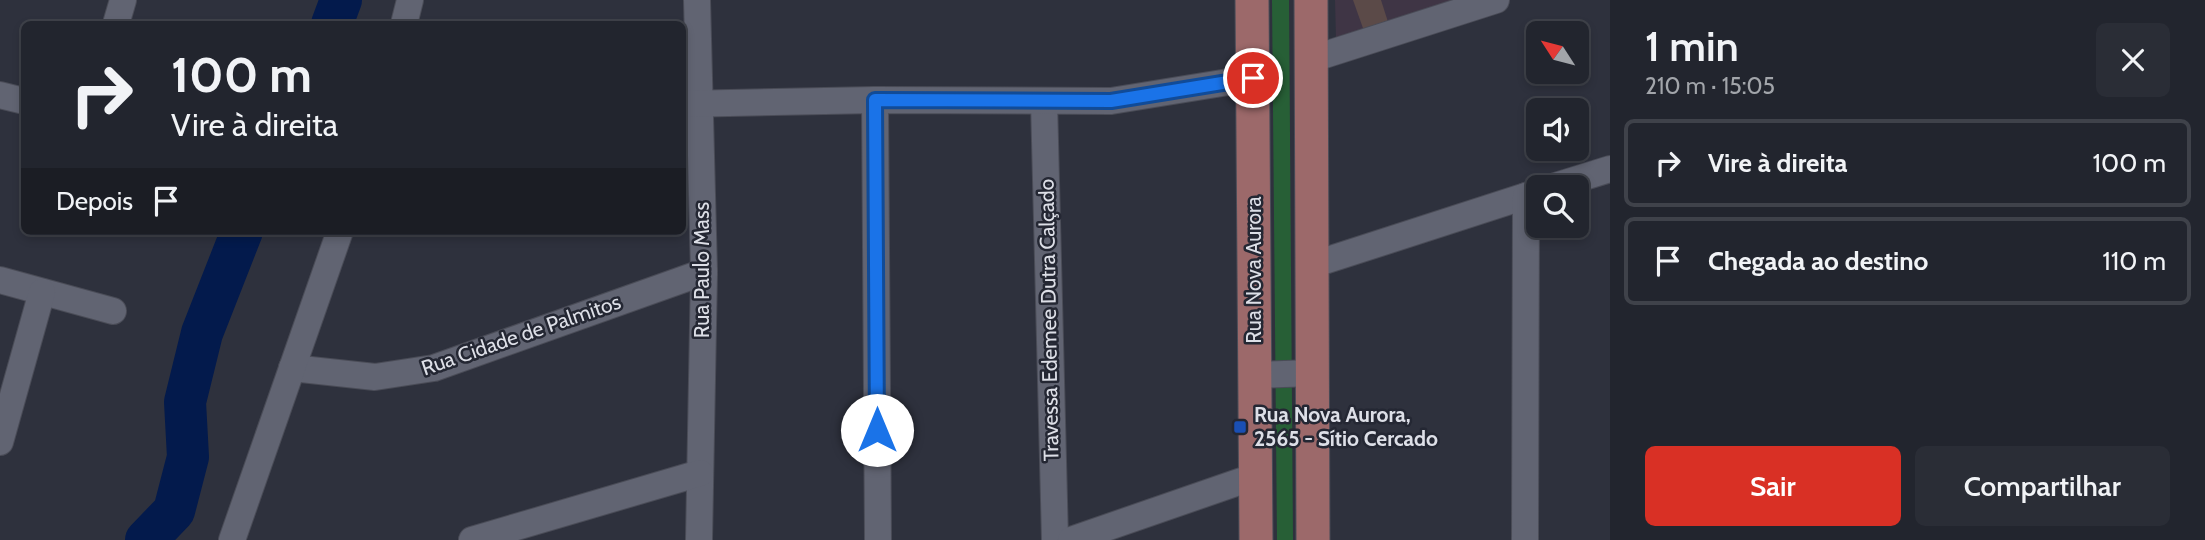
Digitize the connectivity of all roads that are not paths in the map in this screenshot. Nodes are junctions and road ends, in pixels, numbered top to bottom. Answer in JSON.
{"nodes":[{"id":1,"x":123,"y":0,"type":"edge"},
{"id":2,"x":410,"y":0,"type":"edge"},
{"id":3,"x":697,"y":0,"type":"edge"},
{"id":4,"x":1252,"y":0,"type":"edge"},
{"id":5,"x":1311,"y":0,"type":"edge"},
{"id":6,"x":1496,"y":0,"type":"edge"},
{"id":7,"x":117,"y":21,"type":"edge"},
{"id":8,"x":405,"y":21,"type":"edge"},
{"id":9,"x":1312,"y":59,"type":"junction"},
{"id":10,"x":1253,"y":78,"type":"junction"},
{"id":11,"x":0,"y":95,"type":"edge"},
{"id":12,"x":21,"y":100,"type":"edge"},
{"id":13,"x":875,"y":100,"type":"junction"},
{"id":14,"x":1044,"y":101,"type":"junction"},
{"id":15,"x":691,"y":104,"type":"edge"},
{"id":16,"x":1610,"y":169,"type":"edge"},
{"id":17,"x":1589,"y":176,"type":"edge"},
{"id":18,"x":1526,"y":196,"type":"edge"},
{"id":19,"x":339,"y":235,"type":"edge"},
{"id":20,"x":1531,"y":238,"type":"edge"},
{"id":21,"x":1312,"y":265,"type":"junction"},
{"id":22,"x":704,"y":272,"type":"junction"},
{"id":23,"x":0,"y":281,"type":"edge"},
{"id":24,"x":42,"y":292,"type":"junction"},
{"id":25,"x":113,"y":311,"type":"dead end"},
{"id":26,"x":292,"y":368,"type":"junction"},
{"id":27,"x":1313,"y":373,"type":"junction"},
{"id":28,"x":1255,"y":374,"type":"junction"},
{"id":29,"x":0,"y":442,"type":"edge"},
{"id":30,"x":700,"y":473,"type":"junction"},
{"id":31,"x":1256,"y":476,"type":"junction"},
{"id":32,"x":232,"y":540,"type":"edge"},
{"id":33,"x":472,"y":540,"type":"edge"},
{"id":34,"x":699,"y":540,"type":"edge"},
{"id":35,"x":878,"y":540,"type":"edge"},
{"id":36,"x":1055,"y":540,"type":"edge"},
{"id":37,"x":1071,"y":540,"type":"edge"},
{"id":38,"x":1256,"y":540,"type":"edge"},
{"id":39,"x":1313,"y":540,"type":"edge"},
{"id":40,"x":1525,"y":540,"type":"edge"}],
"edges":[{"from":1,"to":7,"type":"street"},
{"from":2,"to":8,"type":"street"},
{"from":3,"to":15,"type":"street","name":"Rua Paulo Mass"},
{"from":4,"to":10,"type":"main road","name":"Rua Nova Aurora"},
{"from":5,"to":9,"type":"main road"},
{"from":6,"to":9,"type":"street"},
{"from":9,"to":21,"type":"main road"},
{"from":10,"to":14,"type":"street"},
{"from":10,"to":28,"type":"main road","name":"Rua Nova Aurora"},
{"from":11,"to":12,"type":"street"},
{"from":13,"to":14,"type":"street"},
{"from":13,"to":15,"type":"street"},
{"from":13,"to":35,"type":"street"},
{"from":14,"to":36,"type":"street","name":"Travessa Edemee Dutra Calçado"},
{"from":15,"to":22,"type":"street","name":"Rua Paulo Mass"},
{"from":16,"to":17,"type":"street"},
{"from":18,"to":21,"type":"street"},
{"from":19,"to":26,"type":"street"},
{"from":20,"to":40,"type":"street"},
{"from":21,"to":27,"type":"main road"},
{"from":22,"to":26,"type":"street","name":"Rua Cidade de Palmitos"},
{"from":22,"to":30,"type":"street","name":"Rua Paulo Mass"},
{"from":23,"to":24,"type":"street"},
{"from":24,"to":25,"type":"street"},
{"from":24,"to":29,"type":"street"},
{"from":26,"to":32,"type":"street"},
{"from":27,"to":28,"type":"street"},
{"from":27,"to":39,"type":"main road"},
{"from":28,"to":31,"type":"main road","name":"Rua Nova Aurora"},
{"from":30,"to":33,"type":"street"},
{"from":30,"to":34,"type":"street","name":"Rua Paulo Mass"},
{"from":31,"to":37,"type":"street"},
{"from":31,"to":38,"type":"main road","name":"Rua Nova Aurora"}]}
